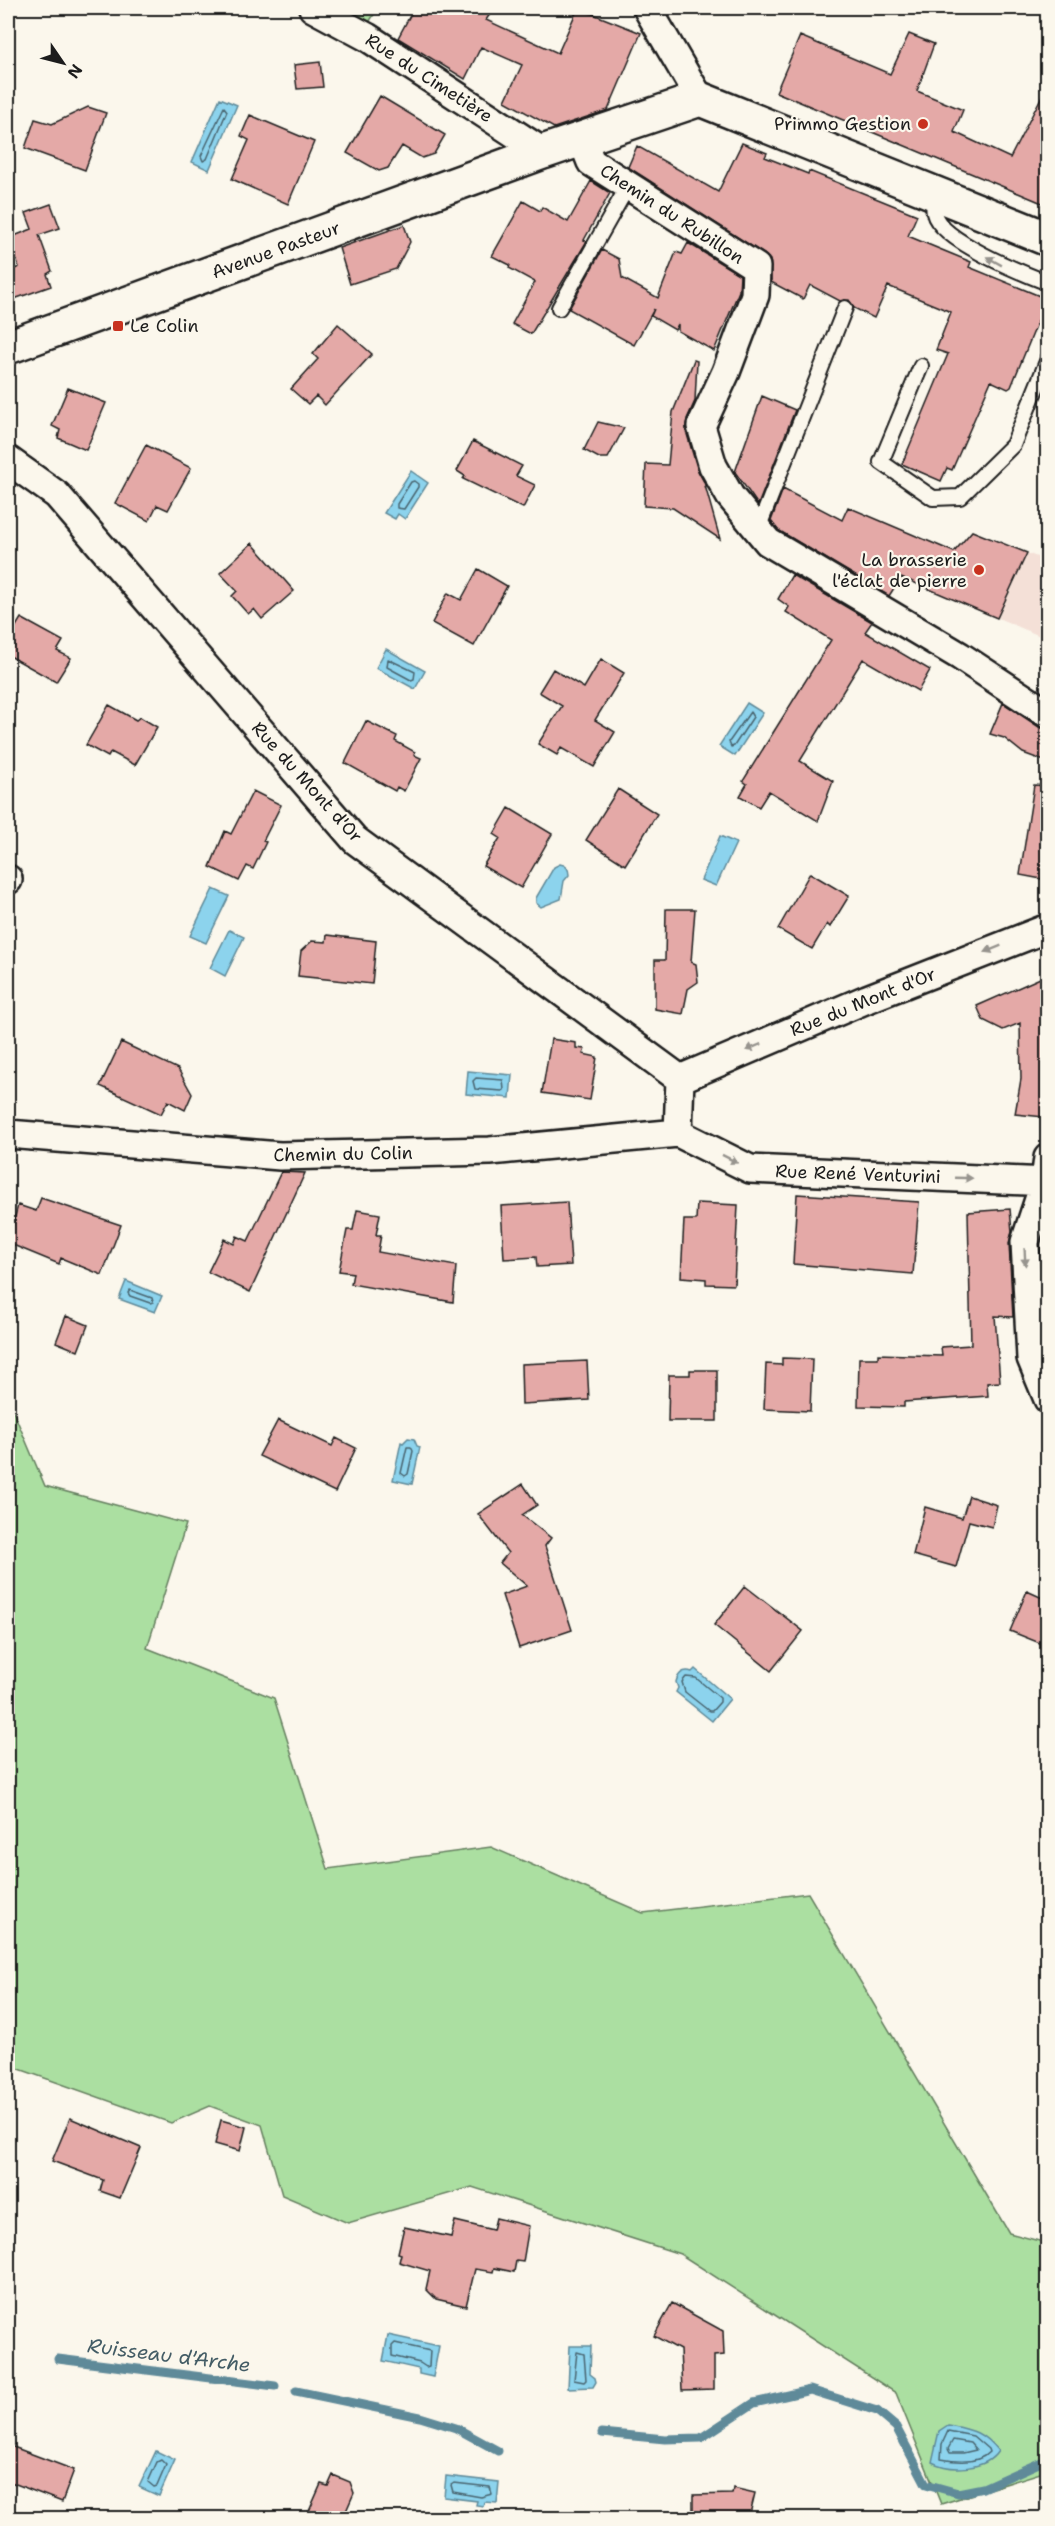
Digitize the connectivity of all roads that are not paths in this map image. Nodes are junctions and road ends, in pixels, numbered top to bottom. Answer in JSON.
{"nodes":[{"id":1,"x":313,"y":8,"type":"edge"},
{"id":2,"x":647,"y":8,"type":"edge"},
{"id":3,"x":700,"y":99,"type":"junction"},
{"id":4,"x":582,"y":139,"type":"junction"},
{"id":5,"x":543,"y":152,"type":"junction"},
{"id":6,"x":628,"y":186,"type":"junction"},
{"id":7,"x":936,"y":194,"type":"junction"},
{"id":8,"x":1047,"y":239,"type":"edge"},
{"id":9,"x":1047,"y":283,"type":"edge"},
{"id":10,"x":559,"y":308,"type":"dead end"},
{"id":11,"x":845,"y":308,"type":"dead end"},
{"id":12,"x":8,"y":347,"type":"edge"},
{"id":13,"x":1047,"y":359,"type":"edge"},
{"id":14,"x":921,"y":366,"type":"dead end"},
{"id":15,"x":8,"y":460,"type":"edge"},
{"id":16,"x":758,"y":529,"type":"junction"},
{"id":17,"x":1047,"y":714,"type":"edge"},
{"id":18,"x":1047,"y":928,"type":"edge"},
{"id":19,"x":680,"y":1079,"type":"junction"},
{"id":20,"x":678,"y":1133,"type":"junction"},
{"id":21,"x":8,"y":1134,"type":"edge"},
{"id":22,"x":1047,"y":1174,"type":"edge"},
{"id":23,"x":1047,"y":1400,"type":"edge"}],
"edges":[{"from":1,"to":5,"type":"street","name":"Rue du Cimetière"},
{"from":2,"to":3,"type":"street"},
{"from":3,"to":4,"type":"main road","name":"Avenue Pasteur"},
{"from":3,"to":7,"type":"main road"},
{"from":4,"to":5,"type":"main road","name":"Avenue Pasteur"},
{"from":4,"to":6,"type":"street","name":"Chemin du Rubillon"},
{"from":5,"to":12,"type":"main road","name":"Avenue Pasteur"},
{"from":6,"to":10,"type":"lane"},
{"from":6,"to":16,"type":"street","name":"Chemin du Rubillon"},
{"from":7,"to":8,"type":"main road"},
{"from":9,"to":7,"type":"lane","one_way":true},
{"from":11,"to":16,"type":"lane"},
{"from":13,"to":14,"type":"lane"},
{"from":15,"to":19,"type":"street","name":"Rue du Mont d'Or"},
{"from":16,"to":17,"type":"street","name":"Chemin du Rubillon"},
{"from":18,"to":19,"type":"street","name":"Rue du Mont d'Or","one_way":true},
{"from":19,"to":20,"type":"street"},
{"from":20,"to":21,"type":"street","name":"Chemin du Colin"},
{"from":20,"to":22,"type":"street","name":"Rue René Venturini","one_way":true},
{"from":22,"to":23,"type":"street","one_way":true}]}
